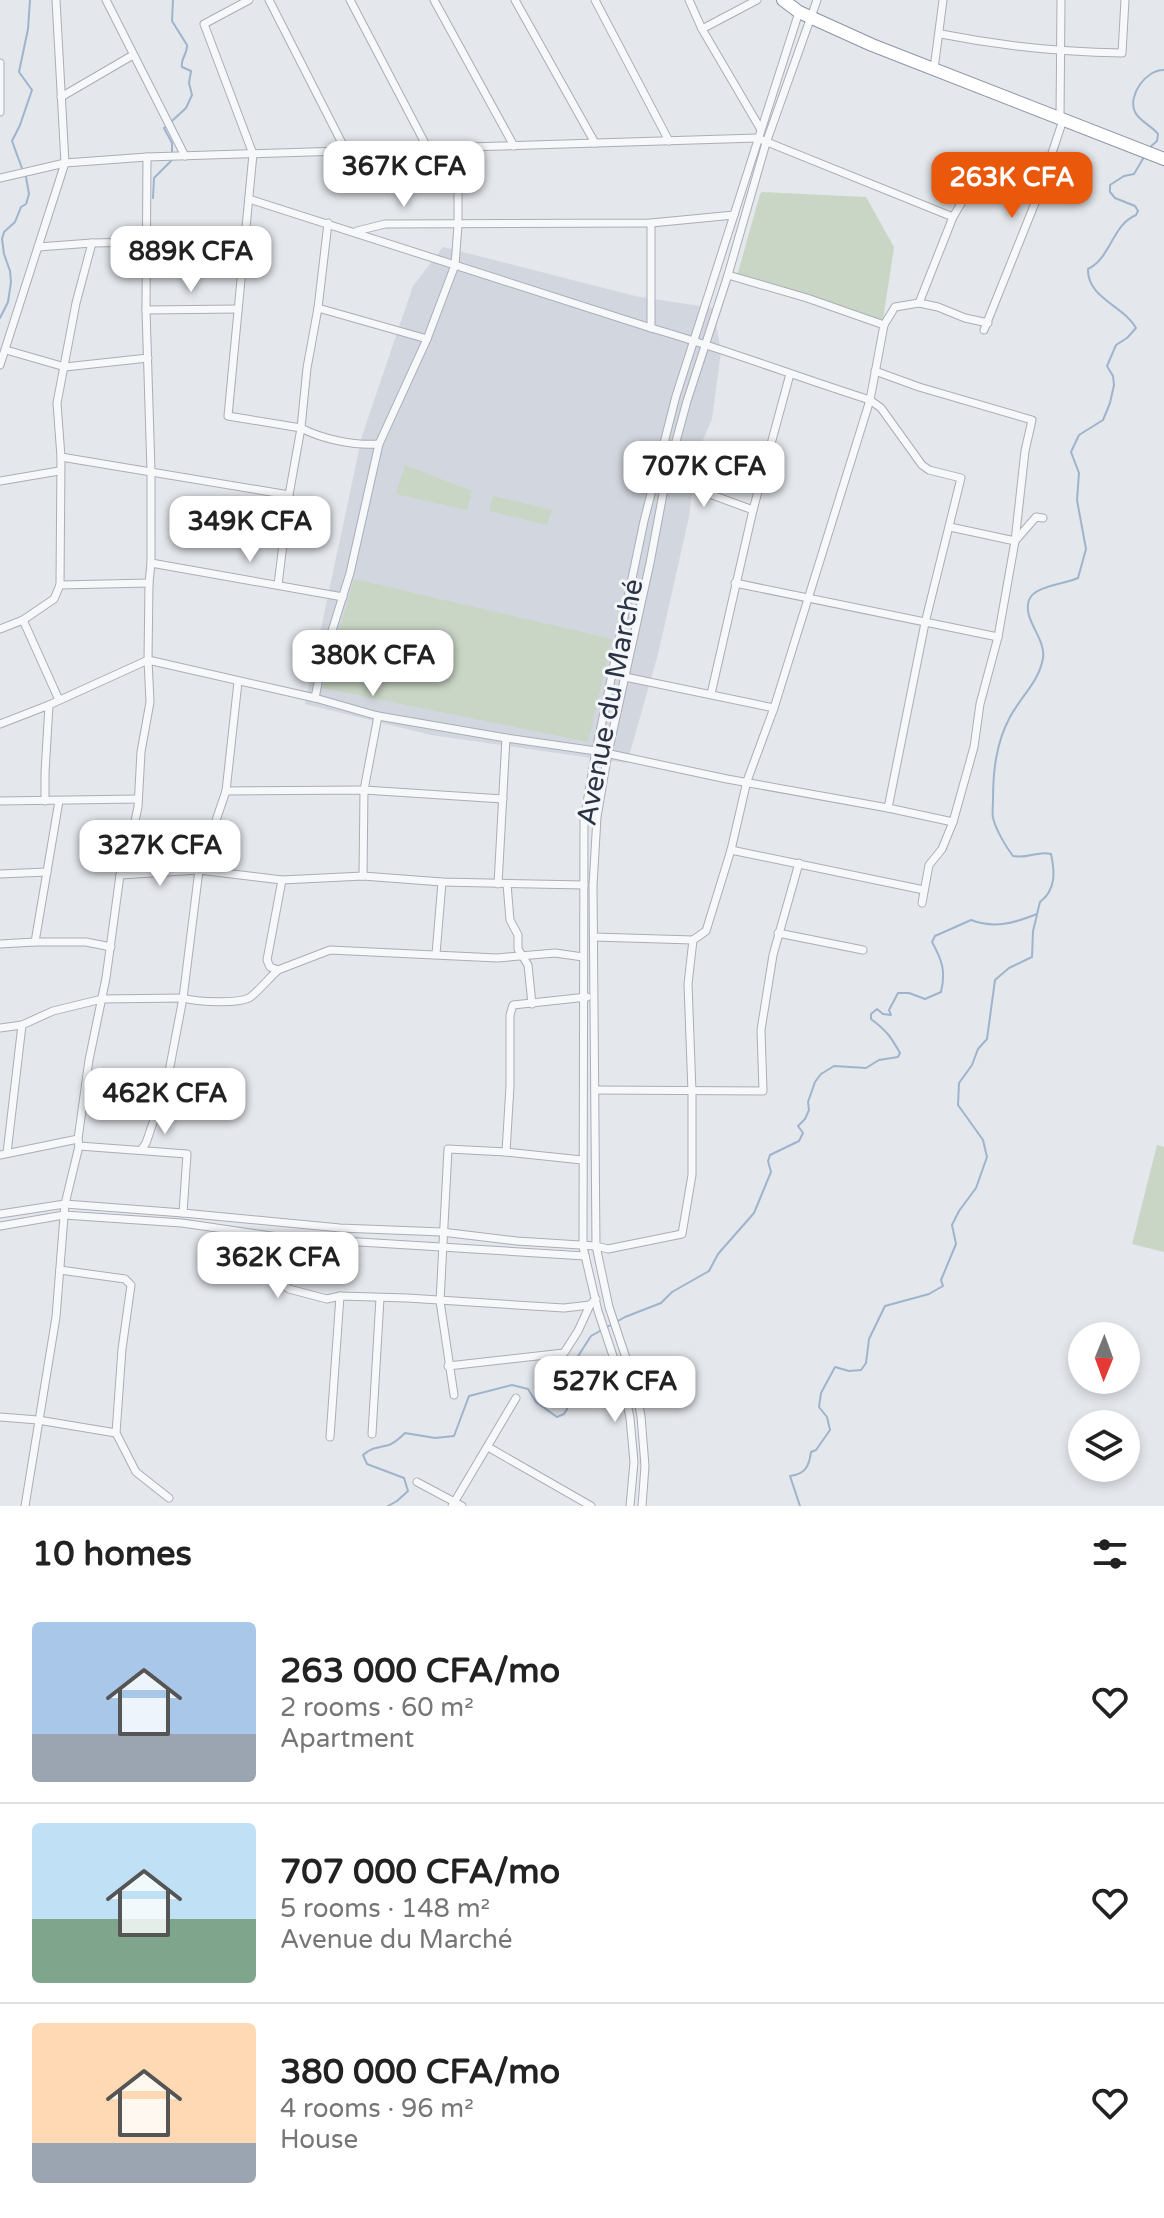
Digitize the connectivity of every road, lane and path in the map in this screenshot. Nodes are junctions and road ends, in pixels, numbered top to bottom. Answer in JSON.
{"nodes":[{"id":1,"x":56,"y":0,"type":"edge"},
{"id":2,"x":106,"y":0,"type":"edge"},
{"id":3,"x":249,"y":0,"type":"edge"},
{"id":4,"x":269,"y":0,"type":"edge"},
{"id":5,"x":350,"y":0,"type":"edge"},
{"id":6,"x":434,"y":0,"type":"edge"},
{"id":7,"x":515,"y":0,"type":"edge"},
{"id":8,"x":595,"y":0,"type":"edge"},
{"id":9,"x":689,"y":0,"type":"edge"},
{"id":10,"x":757,"y":0,"type":"edge"},
{"id":11,"x":783,"y":0,"type":"edge"},
{"id":12,"x":817,"y":0,"type":"edge"},
{"id":13,"x":943,"y":0,"type":"edge"},
{"id":14,"x":1061,"y":0,"type":"edge"},
{"id":15,"x":1125,"y":0,"type":"edge"},
{"id":16,"x":805,"y":15,"type":"junction"},
{"id":17,"x":702,"y":29,"type":"junction"},
{"id":18,"x":941,"y":34,"type":"junction"},
{"id":19,"x":1061,"y":52,"type":"junction"},
{"id":20,"x":133,"y":55,"type":"junction"},
{"id":21,"x":0,"y":63,"type":"edge"},
{"id":22,"x":934,"y":70,"type":"junction"},
{"id":23,"x":61,"y":97,"type":"junction"},
{"id":24,"x":0,"y":112,"type":"edge"},
{"id":25,"x":1062,"y":120,"type":"junction"},
{"id":26,"x":760,"y":128,"type":"junction"},
{"id":27,"x":757,"y":138,"type":"junction"},
{"id":28,"x":669,"y":141,"type":"junction"},
{"id":29,"x":595,"y":143,"type":"junction"},
{"id":30,"x":766,"y":143,"type":"junction"},
{"id":31,"x":514,"y":146,"type":"junction"},
{"id":32,"x":458,"y":148,"type":"junction"},
{"id":33,"x":428,"y":149,"type":"junction"},
{"id":34,"x":346,"y":151,"type":"junction"},
{"id":35,"x":253,"y":154,"type":"junction"},
{"id":36,"x":185,"y":156,"type":"junction"},
{"id":37,"x":147,"y":157,"type":"junction"},
{"id":38,"x":1164,"y":159,"type":"edge"},
{"id":39,"x":65,"y":163,"type":"junction"},
{"id":40,"x":0,"y":178,"type":"edge"},
{"id":41,"x":1037,"y":198,"type":"junction"},
{"id":42,"x":249,"y":199,"type":"junction"},
{"id":43,"x":734,"y":215,"type":"junction"},
{"id":44,"x":953,"y":217,"type":"junction"},
{"id":45,"x":328,"y":223,"type":"junction"},
{"id":46,"x":651,"y":223,"type":"junction"},
{"id":47,"x":458,"y":225,"type":"junction"},
{"id":48,"x":355,"y":231,"type":"junction"},
{"id":49,"x":145,"y":242,"type":"junction"},
{"id":50,"x":92,"y":243,"type":"junction"},
{"id":51,"x":38,"y":247,"type":"junction"},
{"id":52,"x":455,"y":265,"type":"junction"},
{"id":53,"x":728,"y":275,"type":"junction"},
{"id":54,"x":919,"y":303,"type":"junction"},
{"id":55,"x":318,"y":308,"type":"junction"},
{"id":56,"x":238,"y":309,"type":"junction"},
{"id":57,"x":146,"y":310,"type":"junction"},
{"id":58,"x":884,"y":325,"type":"junction"},
{"id":59,"x":651,"y":328,"type":"junction"},
{"id":60,"x":427,"y":339,"type":"junction"},
{"id":61,"x":695,"y":340,"type":"junction"},
{"id":62,"x":706,"y":343,"type":"junction"},
{"id":63,"x":6,"y":350,"type":"junction"},
{"id":64,"x":148,"y":358,"type":"junction"},
{"id":65,"x":0,"y":365,"type":"edge"},
{"id":66,"x":65,"y":367,"type":"junction"},
{"id":67,"x":875,"y":371,"type":"junction"},
{"id":68,"x":790,"y":374,"type":"junction"},
{"id":69,"x":676,"y":396,"type":"junction"},
{"id":70,"x":870,"y":400,"type":"junction"},
{"id":71,"x":687,"y":401,"type":"junction"},
{"id":72,"x":301,"y":428,"type":"junction"},
{"id":73,"x":379,"y":444,"type":"junction"},
{"id":74,"x":61,"y":457,"type":"junction"},
{"id":75,"x":59,"y":471,"type":"junction"},
{"id":76,"x":151,"y":471,"type":"junction"},
{"id":77,"x":666,"y":478,"type":"junction"},
{"id":78,"x":0,"y":481,"type":"edge"},
{"id":79,"x":289,"y":495,"type":"junction"},
{"id":80,"x":753,"y":510,"type":"junction"},
{"id":81,"x":1043,"y":518,"type":"dead end"},
{"id":82,"x":644,"y":521,"type":"junction"},
{"id":83,"x":657,"y":524,"type":"junction"},
{"id":84,"x":950,"y":527,"type":"junction"},
{"id":85,"x":1015,"y":541,"type":"junction"},
{"id":86,"x":151,"y":563,"type":"junction"},
{"id":87,"x":149,"y":583,"type":"junction"},
{"id":88,"x":735,"y":583,"type":"junction"},
{"id":89,"x":60,"y":585,"type":"junction"},
{"id":90,"x":278,"y":585,"type":"junction"},
{"id":91,"x":343,"y":597,"type":"junction"},
{"id":92,"x":807,"y":597,"type":"junction"},
{"id":93,"x":23,"y":620,"type":"junction"},
{"id":94,"x":925,"y":623,"type":"junction"},
{"id":95,"x":0,"y":629,"type":"edge"},
{"id":96,"x":998,"y":637,"type":"junction"},
{"id":97,"x":148,"y":660,"type":"junction"},
{"id":98,"x":625,"y":677,"type":"junction"},
{"id":99,"x":238,"y":682,"type":"junction"},
{"id":100,"x":711,"y":694,"type":"junction"},
{"id":101,"x":315,"y":698,"type":"junction"},
{"id":102,"x":59,"y":700,"type":"junction"},
{"id":103,"x":49,"y":705,"type":"junction"},
{"id":104,"x":774,"y":708,"type":"junction"},
{"id":105,"x":378,"y":716,"type":"junction"},
{"id":106,"x":0,"y":724,"type":"edge"},
{"id":107,"x":506,"y":738,"type":"junction"},
{"id":108,"x":596,"y":751,"type":"junction"},
{"id":109,"x":608,"y":753,"type":"junction"},
{"id":110,"x":747,"y":781,"type":"junction"},
{"id":111,"x":364,"y":790,"type":"junction"},
{"id":112,"x":226,"y":791,"type":"junction"},
{"id":113,"x":138,"y":799,"type":"junction"},
{"id":114,"x":503,"y":799,"type":"junction"},
{"id":115,"x":0,"y":801,"type":"edge"},
{"id":116,"x":45,"y":801,"type":"junction"},
{"id":117,"x":59,"y":801,"type":"junction"},
{"id":118,"x":888,"y":808,"type":"junction"},
{"id":119,"x":953,"y":822,"type":"junction"},
{"id":120,"x":731,"y":850,"type":"junction"},
{"id":121,"x":799,"y":863,"type":"junction"},
{"id":122,"x":199,"y":870,"type":"junction"},
{"id":123,"x":47,"y":872,"type":"junction"},
{"id":124,"x":0,"y":874,"type":"edge"},
{"id":125,"x":120,"y":875,"type":"junction"},
{"id":126,"x":363,"y":876,"type":"junction"},
{"id":127,"x":282,"y":880,"type":"junction"},
{"id":128,"x":442,"y":882,"type":"junction"},
{"id":129,"x":502,"y":884,"type":"junction"},
{"id":130,"x":583,"y":885,"type":"junction"},
{"id":131,"x":593,"y":886,"type":"junction"},
{"id":132,"x":924,"y":890,"type":"junction"},
{"id":133,"x":922,"y":903,"type":"dead end"},
{"id":134,"x":778,"y":933,"type":"junction"},
{"id":135,"x":594,"y":937,"type":"junction"},
{"id":136,"x":693,"y":940,"type":"junction"},
{"id":137,"x":35,"y":942,"type":"junction"},
{"id":138,"x":0,"y":944,"type":"edge"},
{"id":139,"x":111,"y":947,"type":"junction"},
{"id":140,"x":863,"y":950,"type":"dead end"},
{"id":141,"x":436,"y":954,"type":"junction"},
{"id":142,"x":524,"y":957,"type":"junction"},
{"id":143,"x":583,"y":957,"type":"junction"},
{"id":144,"x":278,"y":970,"type":"junction"},
{"id":145,"x":582,"y":997,"type":"junction"},
{"id":146,"x":594,"y":997,"type":"junction"},
{"id":147,"x":183,"y":998,"type":"junction"},
{"id":148,"x":102,"y":999,"type":"junction"},
{"id":149,"x":532,"y":1004,"type":"junction"},
{"id":150,"x":22,"y":1025,"type":"junction"},
{"id":151,"x":0,"y":1028,"type":"edge"},
{"id":152,"x":595,"y":1090,"type":"junction"},
{"id":153,"x":692,"y":1092,"type":"junction"},
{"id":154,"x":78,"y":1142,"type":"junction"},
{"id":155,"x":141,"y":1150,"type":"junction"},
{"id":156,"x":506,"y":1152,"type":"junction"},
{"id":157,"x":4,"y":1154,"type":"edge"},
{"id":158,"x":582,"y":1160,"type":"junction"},
{"id":159,"x":65,"y":1204,"type":"junction"},
{"id":160,"x":183,"y":1213,"type":"junction"},
{"id":161,"x":0,"y":1214,"type":"edge"},
{"id":162,"x":64,"y":1215,"type":"junction"},
{"id":163,"x":0,"y":1226,"type":"edge"},
{"id":164,"x":442,"y":1232,"type":"junction"},
{"id":165,"x":278,"y":1237,"type":"junction"},
{"id":166,"x":442,"y":1245,"type":"junction"},
{"id":167,"x":596,"y":1246,"type":"junction"},
{"id":168,"x":584,"y":1251,"type":"junction"},
{"id":169,"x":60,"y":1270,"type":"junction"},
{"id":170,"x":340,"y":1296,"type":"junction"},
{"id":171,"x":380,"y":1298,"type":"junction"},
{"id":172,"x":440,"y":1301,"type":"junction"},
{"id":173,"x":593,"y":1302,"type":"junction"},
{"id":174,"x":448,"y":1366,"type":"junction"},
{"id":175,"x":454,"y":1395,"type":"dead end"},
{"id":176,"x":516,"y":1398,"type":"dead end"},
{"id":177,"x":0,"y":1417,"type":"edge"},
{"id":178,"x":38,"y":1420,"type":"junction"},
{"id":179,"x":116,"y":1433,"type":"junction"},
{"id":180,"x":372,"y":1434,"type":"dead end"},
{"id":181,"x":330,"y":1437,"type":"dead end"},
{"id":182,"x":488,"y":1447,"type":"junction"},
{"id":183,"x":417,"y":1482,"type":"dead end"},
{"id":184,"x":169,"y":1498,"type":"dead end"},
{"id":185,"x":457,"y":1505,"type":"edge"},
{"id":186,"x":25,"y":1506,"type":"edge"},
{"id":187,"x":591,"y":1506,"type":"edge"},
{"id":188,"x":630,"y":1506,"type":"edge"},
{"id":189,"x":642,"y":1506,"type":"edge"}],
"edges":[{"from":1,"to":23,"type":"street"},
{"from":2,"to":20,"type":"street"},
{"from":3,"to":35,"type":"street"},
{"from":4,"to":34,"type":"street"},
{"from":5,"to":33,"type":"street"},
{"from":6,"to":31,"type":"street"},
{"from":7,"to":29,"type":"street"},
{"from":8,"to":28,"type":"street"},
{"from":9,"to":17,"type":"street"},
{"from":10,"to":17,"type":"street"},
{"from":11,"to":16,"type":"highway"},
{"from":12,"to":16,"type":"street"},
{"from":13,"to":18,"type":"street"},
{"from":14,"to":19,"type":"street"},
{"from":15,"to":19,"type":"street"},
{"from":16,"to":22,"type":"highway"},
{"from":16,"to":26,"type":"street","name":"Avenue du Marché"},
{"from":16,"to":30,"type":"street","name":"Avenue du Marché"},
{"from":17,"to":26,"type":"street"},
{"from":18,"to":19,"type":"street"},
{"from":18,"to":22,"type":"street"},
{"from":19,"to":25,"type":"street"},
{"from":20,"to":23,"type":"street"},
{"from":20,"to":36,"type":"street"},
{"from":21,"to":24,"type":"street"},
{"from":22,"to":25,"type":"highway"},
{"from":23,"to":39,"type":"street"},
{"from":25,"to":38,"type":"highway"},
{"from":25,"to":41,"type":"street"},
{"from":26,"to":27,"type":"street","name":"Avenue du Marché"},
{"from":27,"to":28,"type":"street"},
{"from":27,"to":30,"type":"street"},
{"from":27,"to":43,"type":"street","name":"Avenue du Marché"},
{"from":28,"to":29,"type":"street"},
{"from":29,"to":31,"type":"street"},
{"from":30,"to":44,"type":"street"},
{"from":30,"to":53,"type":"street","name":"Avenue du Marché"},
{"from":31,"to":32,"type":"street"},
{"from":32,"to":33,"type":"street"},
{"from":32,"to":47,"type":"street"},
{"from":33,"to":34,"type":"street"},
{"from":34,"to":35,"type":"street"},
{"from":35,"to":36,"type":"street"},
{"from":35,"to":42,"type":"street"},
{"from":36,"to":37,"type":"street"},
{"from":37,"to":39,"type":"street"},
{"from":37,"to":49,"type":"street"},
{"from":39,"to":40,"type":"street"},
{"from":39,"to":51,"type":"street"},
{"from":41,"to":44,"type":"street"},
{"from":41,"to":54,"type":"street"},
{"from":42,"to":45,"type":"street"},
{"from":42,"to":56,"type":"street"},
{"from":43,"to":46,"type":"street"},
{"from":43,"to":61,"type":"street","name":"Avenue du Marché"},
{"from":44,"to":54,"type":"street"},
{"from":45,"to":48,"type":"street"},
{"from":45,"to":55,"type":"street"},
{"from":46,"to":47,"type":"street"},
{"from":46,"to":59,"type":"street"},
{"from":47,"to":48,"type":"street"},
{"from":47,"to":52,"type":"street"},
{"from":48,"to":52,"type":"street"},
{"from":49,"to":50,"type":"street"},
{"from":49,"to":57,"type":"street"},
{"from":50,"to":51,"type":"street"},
{"from":50,"to":66,"type":"street"},
{"from":51,"to":63,"type":"street"},
{"from":52,"to":59,"type":"street"},
{"from":52,"to":60,"type":"street"},
{"from":53,"to":58,"type":"street"},
{"from":53,"to":62,"type":"street","name":"Avenue du Marché"},
{"from":54,"to":58,"type":"street"},
{"from":55,"to":60,"type":"street"},
{"from":55,"to":72,"type":"street"},
{"from":56,"to":57,"type":"street"},
{"from":56,"to":72,"type":"street"},
{"from":57,"to":64,"type":"street"},
{"from":58,"to":67,"type":"street"},
{"from":59,"to":61,"type":"street"},
{"from":60,"to":73,"type":"street"},
{"from":61,"to":62,"type":"street"},
{"from":61,"to":69,"type":"street","name":"Avenue du Marché"},
{"from":62,"to":68,"type":"street"},
{"from":62,"to":71,"type":"street","name":"Avenue du Marché"},
{"from":63,"to":65,"type":"street"},
{"from":63,"to":66,"type":"street"},
{"from":64,"to":66,"type":"street"},
{"from":64,"to":76,"type":"street"},
{"from":66,"to":74,"type":"street"},
{"from":67,"to":70,"type":"street"},
{"from":67,"to":85,"type":"street"},
{"from":68,"to":70,"type":"street"},
{"from":68,"to":80,"type":"street"},
{"from":69,"to":71,"type":"street"},
{"from":69,"to":82,"type":"street","name":"Avenue du Marché"},
{"from":70,"to":84,"type":"street"},
{"from":70,"to":92,"type":"street"},
{"from":71,"to":77,"type":"street","name":"Avenue du Marché"},
{"from":72,"to":73,"type":"street"},
{"from":72,"to":79,"type":"street"},
{"from":73,"to":91,"type":"street"},
{"from":74,"to":75,"type":"street"},
{"from":74,"to":76,"type":"street"},
{"from":75,"to":78,"type":"street"},
{"from":75,"to":89,"type":"street"},
{"from":76,"to":79,"type":"street"},
{"from":76,"to":86,"type":"street"},
{"from":77,"to":80,"type":"street"},
{"from":77,"to":83,"type":"street","name":"Avenue du Marché"},
{"from":79,"to":90,"type":"street"},
{"from":80,"to":88,"type":"street"},
{"from":81,"to":85,"type":"street"},
{"from":82,"to":83,"type":"street"},
{"from":82,"to":108,"type":"street","name":"Avenue du Marché"},
{"from":83,"to":98,"type":"street","name":"Avenue du Marché"},
{"from":84,"to":85,"type":"street"},
{"from":84,"to":94,"type":"street"},
{"from":85,"to":96,"type":"street"},
{"from":86,"to":87,"type":"street"},
{"from":86,"to":90,"type":"street"},
{"from":87,"to":89,"type":"street"},
{"from":87,"to":97,"type":"street"},
{"from":88,"to":92,"type":"street"},
{"from":88,"to":100,"type":"street"},
{"from":89,"to":93,"type":"street"},
{"from":90,"to":91,"type":"street"},
{"from":91,"to":101,"type":"street"},
{"from":92,"to":94,"type":"street"},
{"from":92,"to":104,"type":"street"},
{"from":93,"to":95,"type":"street"},
{"from":93,"to":102,"type":"street"},
{"from":94,"to":96,"type":"street"},
{"from":94,"to":118,"type":"street"},
{"from":96,"to":119,"type":"street"},
{"from":97,"to":99,"type":"street"},
{"from":97,"to":102,"type":"street"},
{"from":97,"to":113,"type":"street"},
{"from":98,"to":100,"type":"street"},
{"from":98,"to":109,"type":"street","name":"Avenue du Marché"},
{"from":99,"to":101,"type":"street"},
{"from":99,"to":112,"type":"street"},
{"from":100,"to":104,"type":"street"},
{"from":101,"to":105,"type":"street"},
{"from":102,"to":103,"type":"street"},
{"from":103,"to":106,"type":"street"},
{"from":103,"to":116,"type":"street"},
{"from":104,"to":110,"type":"street"},
{"from":105,"to":107,"type":"street"},
{"from":105,"to":111,"type":"street"},
{"from":107,"to":108,"type":"street"},
{"from":107,"to":114,"type":"street"},
{"from":108,"to":109,"type":"street"},
{"from":108,"to":130,"type":"street","name":"Avenue du Marché"},
{"from":109,"to":110,"type":"street"},
{"from":109,"to":131,"type":"street","name":"Avenue du Marché"},
{"from":110,"to":118,"type":"street"},
{"from":110,"to":120,"type":"street"},
{"from":111,"to":112,"type":"street"},
{"from":111,"to":114,"type":"street"},
{"from":111,"to":126,"type":"street"},
{"from":112,"to":122,"type":"street"},
{"from":113,"to":117,"type":"street"},
{"from":113,"to":125,"type":"street"},
{"from":114,"to":129,"type":"street"},
{"from":115,"to":116,"type":"street"},
{"from":116,"to":117,"type":"street"},
{"from":117,"to":123,"type":"street"},
{"from":118,"to":119,"type":"street"},
{"from":119,"to":132,"type":"street"},
{"from":120,"to":121,"type":"street"},
{"from":120,"to":136,"type":"street"},
{"from":121,"to":132,"type":"street"},
{"from":121,"to":134,"type":"street"},
{"from":122,"to":125,"type":"street"},
{"from":122,"to":127,"type":"street"},
{"from":122,"to":147,"type":"street"},
{"from":123,"to":124,"type":"street"},
{"from":123,"to":137,"type":"street"},
{"from":125,"to":139,"type":"street"},
{"from":126,"to":127,"type":"street"},
{"from":126,"to":128,"type":"street"},
{"from":127,"to":144,"type":"street"},
{"from":128,"to":129,"type":"street"},
{"from":128,"to":141,"type":"street"},
{"from":129,"to":130,"type":"street"},
{"from":129,"to":142,"type":"street"},
{"from":130,"to":131,"type":"street"},
{"from":130,"to":143,"type":"street","name":"Avenue du Marché"},
{"from":131,"to":135,"type":"street","name":"Avenue du Marché"},
{"from":132,"to":133,"type":"street"},
{"from":134,"to":140,"type":"street"},
{"from":134,"to":153,"type":"street"},
{"from":135,"to":136,"type":"street"},
{"from":135,"to":146,"type":"street","name":"Avenue du Marché"},
{"from":136,"to":153,"type":"street"},
{"from":137,"to":138,"type":"street"},
{"from":137,"to":139,"type":"street"},
{"from":139,"to":148,"type":"street"},
{"from":141,"to":142,"type":"street"},
{"from":141,"to":144,"type":"street"},
{"from":142,"to":143,"type":"street"},
{"from":142,"to":149,"type":"street"},
{"from":143,"to":145,"type":"street","name":"Avenue du Marché"},
{"from":144,"to":147,"type":"street"},
{"from":145,"to":146,"type":"street"},
{"from":145,"to":149,"type":"street"},
{"from":145,"to":158,"type":"street","name":"Avenue du Marché"},
{"from":146,"to":152,"type":"street","name":"Avenue du Marché"},
{"from":147,"to":148,"type":"street"},
{"from":147,"to":155,"type":"street"},
{"from":148,"to":150,"type":"street"},
{"from":148,"to":154,"type":"street"},
{"from":149,"to":156,"type":"street"},
{"from":150,"to":151,"type":"street"},
{"from":150,"to":157,"type":"street"},
{"from":152,"to":153,"type":"street"},
{"from":152,"to":167,"type":"street","name":"Avenue du Marché"},
{"from":153,"to":167,"type":"street"},
{"from":154,"to":155,"type":"street"},
{"from":154,"to":157,"type":"street"},
{"from":154,"to":159,"type":"street"},
{"from":155,"to":160,"type":"street"},
{"from":156,"to":158,"type":"street"},
{"from":156,"to":164,"type":"street"},
{"from":158,"to":168,"type":"street","name":"Avenue du Marché"},
{"from":159,"to":160,"type":"street"},
{"from":159,"to":161,"type":"street"},
{"from":159,"to":162,"type":"street"},
{"from":160,"to":164,"type":"street"},
{"from":162,"to":163,"type":"street"},
{"from":162,"to":165,"type":"street"},
{"from":162,"to":169,"type":"street"},
{"from":164,"to":166,"type":"street"},
{"from":164,"to":168,"type":"street"},
{"from":165,"to":166,"type":"street"},
{"from":165,"to":170,"type":"street"},
{"from":166,"to":168,"type":"street"},
{"from":166,"to":172,"type":"street"},
{"from":167,"to":168,"type":"street"},
{"from":167,"to":189,"type":"street","name":"Avenue du Marché"},
{"from":168,"to":173,"type":"street","name":"Avenue du Marché"},
{"from":169,"to":178,"type":"street"},
{"from":169,"to":179,"type":"street"},
{"from":170,"to":171,"type":"street"},
{"from":170,"to":181,"type":"street"},
{"from":171,"to":172,"type":"street"},
{"from":171,"to":180,"type":"street"},
{"from":172,"to":173,"type":"street"},
{"from":172,"to":174,"type":"street"},
{"from":173,"to":174,"type":"street"},
{"from":173,"to":188,"type":"street","name":"Avenue du Marché"},
{"from":174,"to":175,"type":"street"},
{"from":176,"to":182,"type":"street"},
{"from":177,"to":178,"type":"street"},
{"from":178,"to":179,"type":"street"},
{"from":178,"to":186,"type":"street"},
{"from":179,"to":184,"type":"street"},
{"from":182,"to":185,"type":"street"},
{"from":182,"to":187,"type":"street"},
{"from":183,"to":185,"type":"street"}]}
